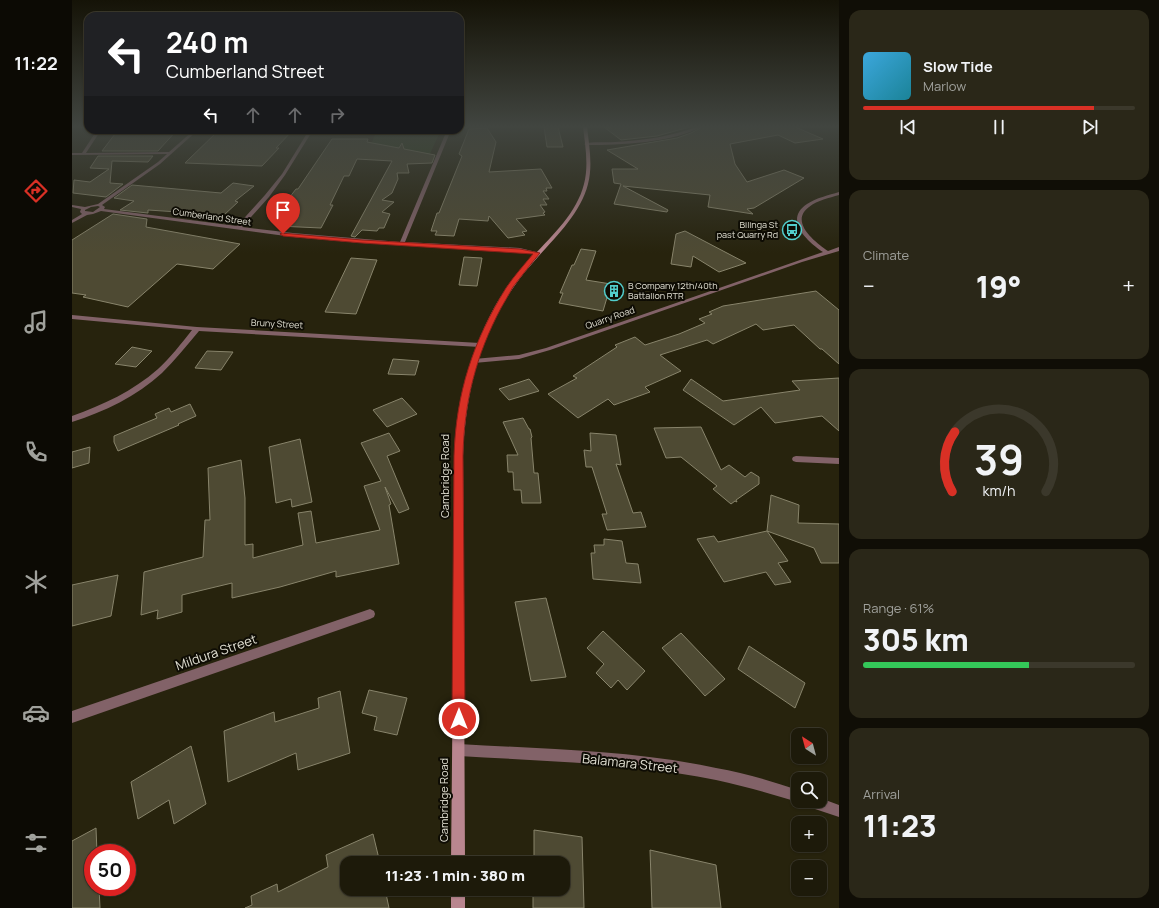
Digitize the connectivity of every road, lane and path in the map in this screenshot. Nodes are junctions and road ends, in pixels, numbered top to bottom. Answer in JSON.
{"nodes":[{"id":1,"x":150,"y":168,"type":"edge"},
{"id":2,"x":287,"y":168,"type":"edge"},
{"id":3,"x":433,"y":168,"type":"edge"},
{"id":4,"x":588,"y":168,"type":"edge"},
{"id":5,"x":839,"y":193,"type":"edge"},
{"id":6,"x":72,"y":206,"type":"edge"},
{"id":7,"x":100,"y":208,"type":"junction"},
{"id":8,"x":85,"y":210,"type":"junction"},
{"id":9,"x":72,"y":222,"type":"edge"},
{"id":10,"x":238,"y":228,"type":"junction"},
{"id":11,"x":402,"y":243,"type":"junction"},
{"id":12,"x":839,"y":249,"type":"edge"},
{"id":13,"x":826,"y":252,"type":"junction"},
{"id":14,"x":537,"y":253,"type":"junction"},
{"id":15,"x":72,"y":317,"type":"edge"},
{"id":16,"x":197,"y":329,"type":"junction"},
{"id":17,"x":480,"y":345,"type":"junction"},
{"id":18,"x":474,"y":361,"type":"junction"},
{"id":19,"x":72,"y":419,"type":"edge"},
{"id":20,"x":796,"y":459,"type":"dead end"},
{"id":21,"x":839,"y":461,"type":"edge"},
{"id":22,"x":370,"y":614,"type":"dead end"},
{"id":23,"x":72,"y":717,"type":"edge"},
{"id":24,"x":459,"y":750,"type":"junction"},
{"id":25,"x":791,"y":794,"type":"edge"},
{"id":26,"x":827,"y":807,"type":"edge"},
{"id":27,"x":839,"y":811,"type":"edge"},
{"id":28,"x":458,"y":856,"type":"edge"},
{"id":29,"x":458,"y":896,"type":"edge"},
{"id":30,"x":458,"y":908,"type":"edge"}],
"edges":[{"from":1,"to":7,"type":"street"},
{"from":2,"to":10,"type":"street"},
{"from":3,"to":11,"type":"street"},
{"from":4,"to":14,"type":"main road","name":"Cambridge Road"},
{"from":5,"to":13,"type":"street"},
{"from":6,"to":8,"type":"street"},
{"from":7,"to":8,"type":"street"},
{"from":7,"to":10,"type":"street","name":"Cumberland Street"},
{"from":8,"to":9,"type":"street"},
{"from":10,"to":11,"type":"street","name":"Cumberland Street"},
{"from":11,"to":14,"type":"street","name":"Cumberland Street"},
{"from":12,"to":13,"type":"street","name":"Quarry Road"},
{"from":13,"to":18,"type":"street","name":"Quarry Road"},
{"from":14,"to":17,"type":"main road","name":"Cambridge Road"},
{"from":15,"to":16,"type":"street","name":"Bruny Street"},
{"from":16,"to":17,"type":"street","name":"Bruny Street"},
{"from":16,"to":19,"type":"street"},
{"from":17,"to":18,"type":"main road","name":"Cambridge Road"},
{"from":18,"to":24,"type":"main road","name":"Cambridge Road"},
{"from":20,"to":21,"type":"street"},
{"from":22,"to":23,"type":"street","name":"Mildura Street"},
{"from":24,"to":25,"type":"street","name":"Balamara Street"},
{"from":24,"to":28,"type":"main road","name":"Cambridge Road"},
{"from":26,"to":27,"type":"street"},
{"from":29,"to":30,"type":"main road"}]}
